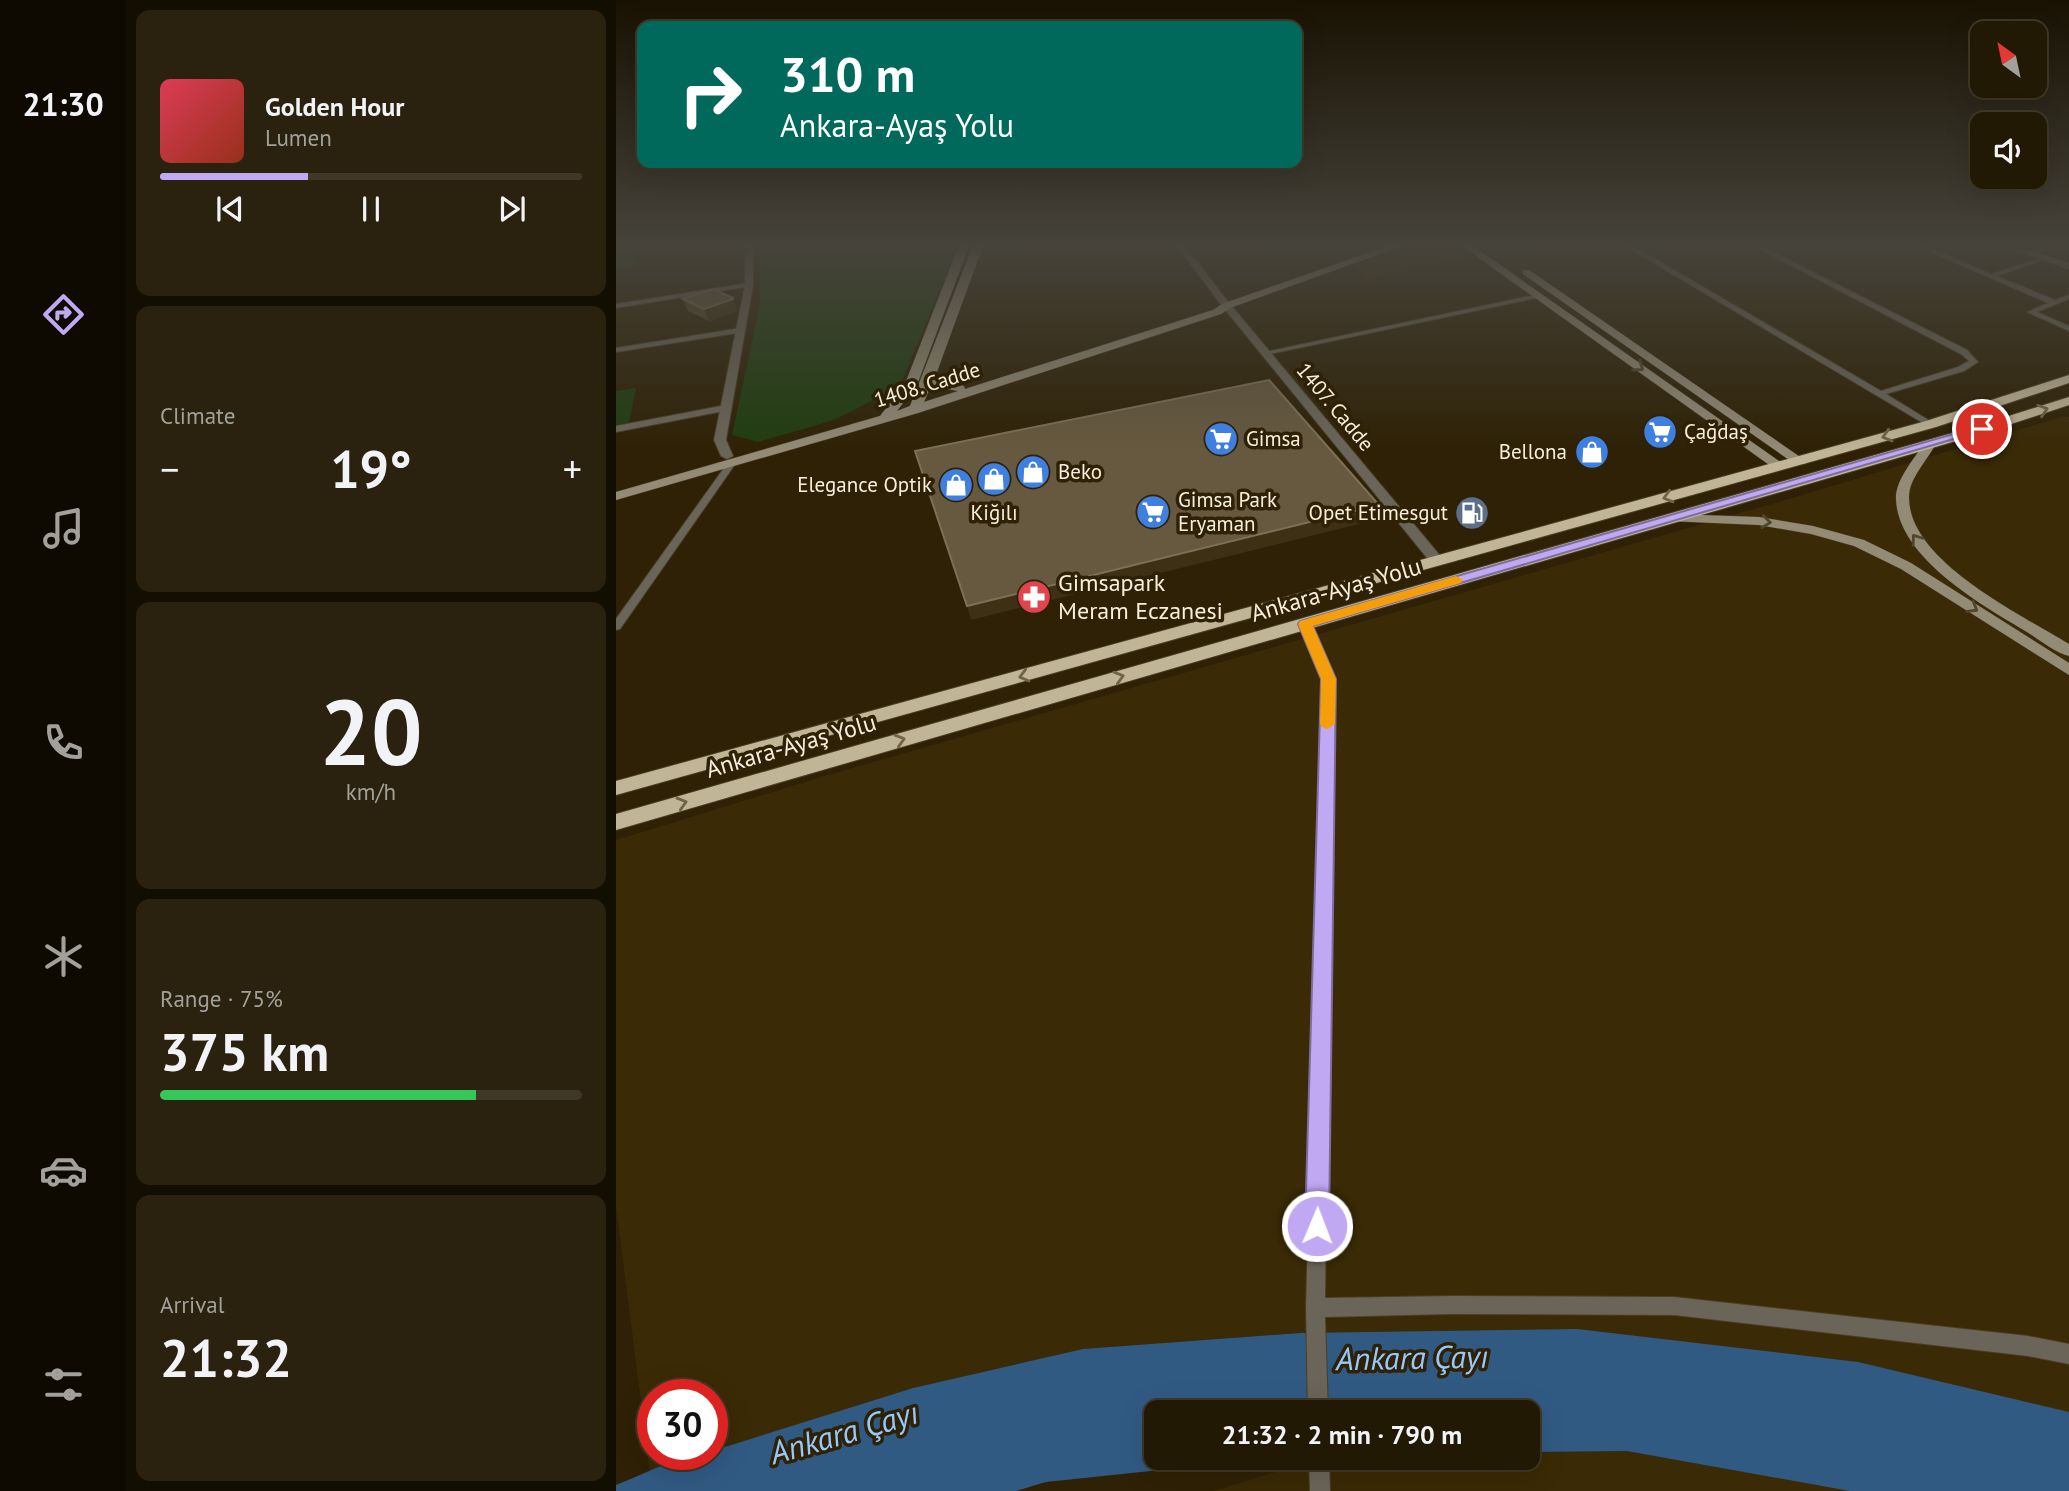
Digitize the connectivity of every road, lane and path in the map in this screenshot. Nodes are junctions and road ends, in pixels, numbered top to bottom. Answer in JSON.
{"nodes":[{"id":1,"x":744,"y":313,"type":"edge"},
{"id":2,"x":939,"y":313,"type":"edge"},
{"id":3,"x":953,"y":313,"type":"edge"},
{"id":4,"x":1195,"y":313,"type":"edge"},
{"id":5,"x":1215,"y":313,"type":"edge"},
{"id":6,"x":1232,"y":313,"type":"edge"},
{"id":7,"x":1459,"y":313,"type":"edge"},
{"id":8,"x":1563,"y":313,"type":"edge"},
{"id":9,"x":1584,"y":313,"type":"edge"},
{"id":10,"x":1741,"y":313,"type":"edge"},
{"id":11,"x":1887,"y":313,"type":"edge"},
{"id":12,"x":2032,"y":313,"type":"edge"},
{"id":13,"x":2069,"y":329,"type":"edge"},
{"id":14,"x":741,"y":330,"type":"junction"},
{"id":15,"x":616,"y":350,"type":"edge"},
{"id":16,"x":1265,"y":353,"type":"junction"},
{"id":17,"x":2069,"y":379,"type":"edge"},
{"id":18,"x":927,"y":382,"type":"junction"},
{"id":19,"x":960,"y":388,"type":"junction"},
{"id":20,"x":1879,"y":394,"type":"junction"},
{"id":21,"x":2069,"y":401,"type":"edge"},
{"id":22,"x":916,"y":405,"type":"junction"},
{"id":23,"x":726,"y":408,"type":"junction"},
{"id":24,"x":888,"y":414,"type":"junction"},
{"id":25,"x":1931,"y":424,"type":"junction"},
{"id":26,"x":616,"y":429,"type":"edge"},
{"id":27,"x":1929,"y":444,"type":"junction"},
{"id":28,"x":729,"y":460,"type":"junction"},
{"id":29,"x":1800,"y":461,"type":"junction"},
{"id":30,"x":1780,"y":466,"type":"junction"},
{"id":31,"x":616,"y":487,"type":"edge"},
{"id":32,"x":616,"y":496,"type":"edge"},
{"id":33,"x":1673,"y":518,"type":"junction"},
{"id":34,"x":1437,"y":561,"type":"junction"},
{"id":35,"x":1305,"y":624,"type":"junction"},
{"id":36,"x":616,"y":627,"type":"edge"},
{"id":37,"x":2069,"y":651,"type":"edge"},
{"id":38,"x":2069,"y":670,"type":"edge"},
{"id":39,"x":616,"y":788,"type":"edge"},
{"id":40,"x":616,"y":822,"type":"edge"},
{"id":41,"x":1315,"y":1308,"type":"junction"},
{"id":42,"x":2069,"y":1354,"type":"edge"},
{"id":43,"x":1318,"y":1400,"type":"edge"},
{"id":44,"x":1319,"y":1470,"type":"edge"},
{"id":45,"x":1320,"y":1491,"type":"edge"}],
"edges":[{"from":1,"to":14,"type":"street"},
{"from":2,"to":24,"type":"main road"},
{"from":3,"to":18,"type":"main road"},
{"from":4,"to":19,"type":"main road","name":"1408. Cadde"},
{"from":5,"to":22,"type":"main road","name":"1408. Cadde"},
{"from":6,"to":16,"type":"street","name":"1407. Cadde"},
{"from":7,"to":16,"type":"street"},
{"from":8,"to":30,"type":"main road","one_way":true},
{"from":9,"to":29,"type":"main road"},
{"from":10,"to":20,"type":"street"},
{"from":11,"to":20,"type":"street"},
{"from":12,"to":13,"type":"street"},
{"from":14,"to":15,"type":"street"},
{"from":14,"to":23,"type":"street"},
{"from":16,"to":34,"type":"street","name":"1407. Cadde"},
{"from":17,"to":25,"type":"highway","name":"Ankara-Ayaş Yolu"},
{"from":18,"to":19,"type":"main road"},
{"from":18,"to":22,"type":"main road"},
{"from":19,"to":22,"type":"main road","name":"1408. Cadde"},
{"from":20,"to":25,"type":"street"},
{"from":27,"to":21,"type":"highway","name":"Ankara-Ayaş Yolu","one_way":true},
{"from":22,"to":24,"type":"main road","name":"1408. Cadde"},
{"from":23,"to":26,"type":"street"},
{"from":23,"to":28,"type":"street"},
{"from":24,"to":28,"type":"main road","name":"1408. Cadde"},
{"from":25,"to":29,"type":"highway","name":"Ankara-Ayaş Yolu","one_way":true},
{"from":27,"to":33,"type":"highway","name":"Ankara-Ayaş Yolu"},
{"from":37,"to":27,"type":"main road","one_way":true},
{"from":28,"to":31,"type":"main road","name":"1408. Cadde"},
{"from":28,"to":32,"type":"main road","name":"1408. Cadde"},
{"from":28,"to":36,"type":"street"},
{"from":29,"to":30,"type":"highway","name":"Ankara-Ayaş Yolu"},
{"from":30,"to":34,"type":"highway","name":"Ankara-Ayaş Yolu","one_way":true},
{"from":33,"to":35,"type":"highway","name":"Ankara-Ayaş Yolu"},
{"from":33,"to":38,"type":"main road","one_way":true},
{"from":34,"to":39,"type":"highway","name":"Ankara-Ayaş Yolu","one_way":true},
{"from":40,"to":35,"type":"highway","name":"Ankara-Ayaş Yolu","one_way":true},
{"from":35,"to":41,"type":"street"},
{"from":41,"to":42,"type":"street"},
{"from":41,"to":43,"type":"street"},
{"from":44,"to":45,"type":"street"}]}
